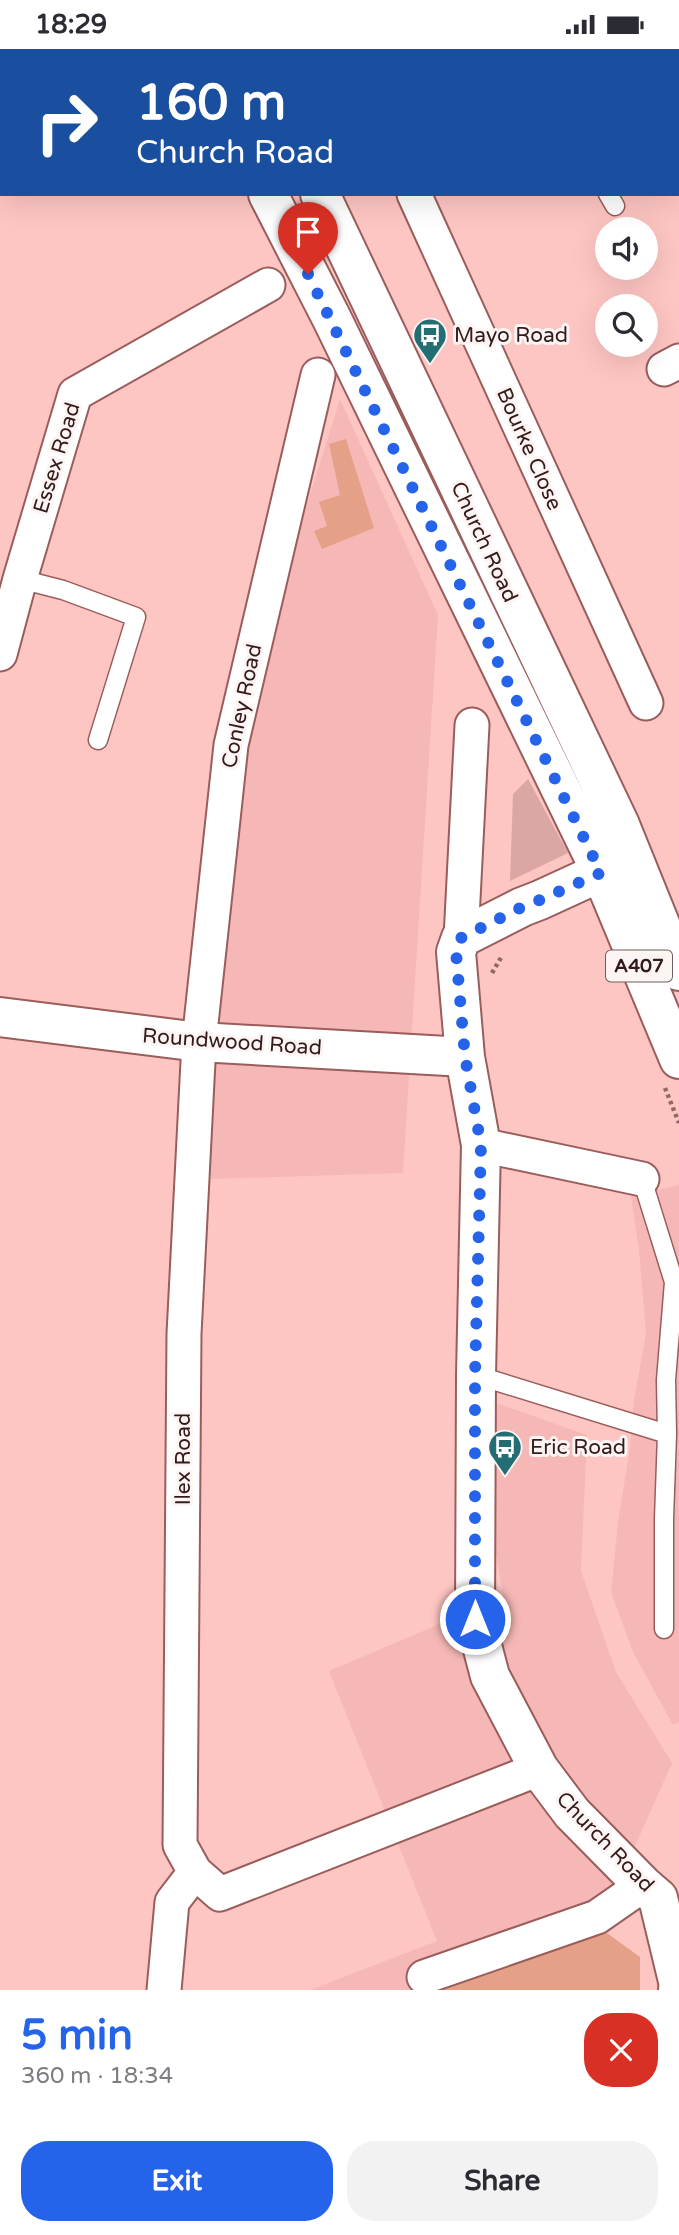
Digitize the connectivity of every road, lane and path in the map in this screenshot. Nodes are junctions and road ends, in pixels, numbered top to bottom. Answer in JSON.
{"nodes":[{"id":1,"x":321,"y":196,"type":"edge"},
{"id":2,"x":415,"y":196,"type":"edge"},
{"id":3,"x":278,"y":198,"type":"edge"},
{"id":4,"x":268,"y":285,"type":"dead end"},
{"id":5,"x":318,"y":375,"type":"dead end"},
{"id":6,"x":20,"y":579,"type":"junction"},
{"id":7,"x":0,"y":654,"type":"edge"},
{"id":8,"x":646,"y":703,"type":"dead end"},
{"id":9,"x":472,"y":725,"type":"dead end"},
{"id":10,"x":98,"y":740,"type":"dead end"},
{"id":11,"x":617,"y":865,"type":"junction"},
{"id":12,"x":461,"y":938,"type":"junction"},
{"id":13,"x":503,"y":954,"type":"dead end"},
{"id":14,"x":679,"y":971,"type":"edge"},
{"id":15,"x":488,"y":980,"type":"dead end"},
{"id":16,"x":0,"y":1017,"type":"edge"},
{"id":17,"x":199,"y":1042,"type":"junction"},
{"id":18,"x":465,"y":1057,"type":"junction"},
{"id":19,"x":679,"y":1059,"type":"edge"},
{"id":20,"x":481,"y":1145,"type":"junction"},
{"id":21,"x":642,"y":1179,"type":"joint"},
{"id":22,"x":475,"y":1375,"type":"junction"},
{"id":23,"x":667,"y":1434,"type":"junction"},
{"id":24,"x":664,"y":1629,"type":"dead end"},
{"id":25,"x":539,"y":1769,"type":"junction"},
{"id":26,"x":195,"y":1872,"type":"junction"},
{"id":27,"x":665,"y":1899,"type":"edge"},
{"id":28,"x":424,"y":1977,"type":"dead end"},
{"id":29,"x":678,"y":1987,"type":"edge"},
{"id":30,"x":164,"y":1990,"type":"edge"}],
"edges":[{"from":1,"to":11,"type":"main road","name":"Church Road","number":"A407"},
{"from":2,"to":8,"type":"street","name":"Bourke Close"},
{"from":3,"to":11,"type":"main road","name":"Church Road","number":"A407"},
{"from":4,"to":6,"type":"street","name":"Essex Road"},
{"from":5,"to":17,"type":"street","name":"Conley Road"},
{"from":6,"to":7,"type":"street","name":"Essex Road"},
{"from":6,"to":10,"type":"lane"},
{"from":9,"to":12,"type":"street","name":"Church Road"},
{"from":11,"to":12,"type":"main road"},
{"from":11,"to":14,"type":"main road","number":"A407"},
{"from":11,"to":19,"type":"main road","number":"A407"},
{"from":12,"to":18,"type":"main road","name":"Church Road"},
{"from":13,"to":15,"type":"path"},
{"from":16,"to":17,"type":"main road","name":"Roundwood Road"},
{"from":17,"to":18,"type":"main road","name":"Roundwood Road"},
{"from":17,"to":26,"type":"street","name":"Ilex Road"},
{"from":18,"to":20,"type":"main road","name":"Church Road"},
{"from":20,"to":21,"type":"street"},
{"from":20,"to":22,"type":"main road","name":"Church Road"},
{"from":21,"to":23,"type":"lane"},
{"from":22,"to":23,"type":"lane"},
{"from":22,"to":25,"type":"main road","name":"Church Road"},
{"from":23,"to":24,"type":"lane"},
{"from":25,"to":26,"type":"street","name":"Ilex Road"},
{"from":25,"to":27,"type":"main road","name":"Church Road"},
{"from":26,"to":30,"type":"street"},
{"from":27,"to":28,"type":"street"},
{"from":27,"to":29,"type":"main road"}]}
